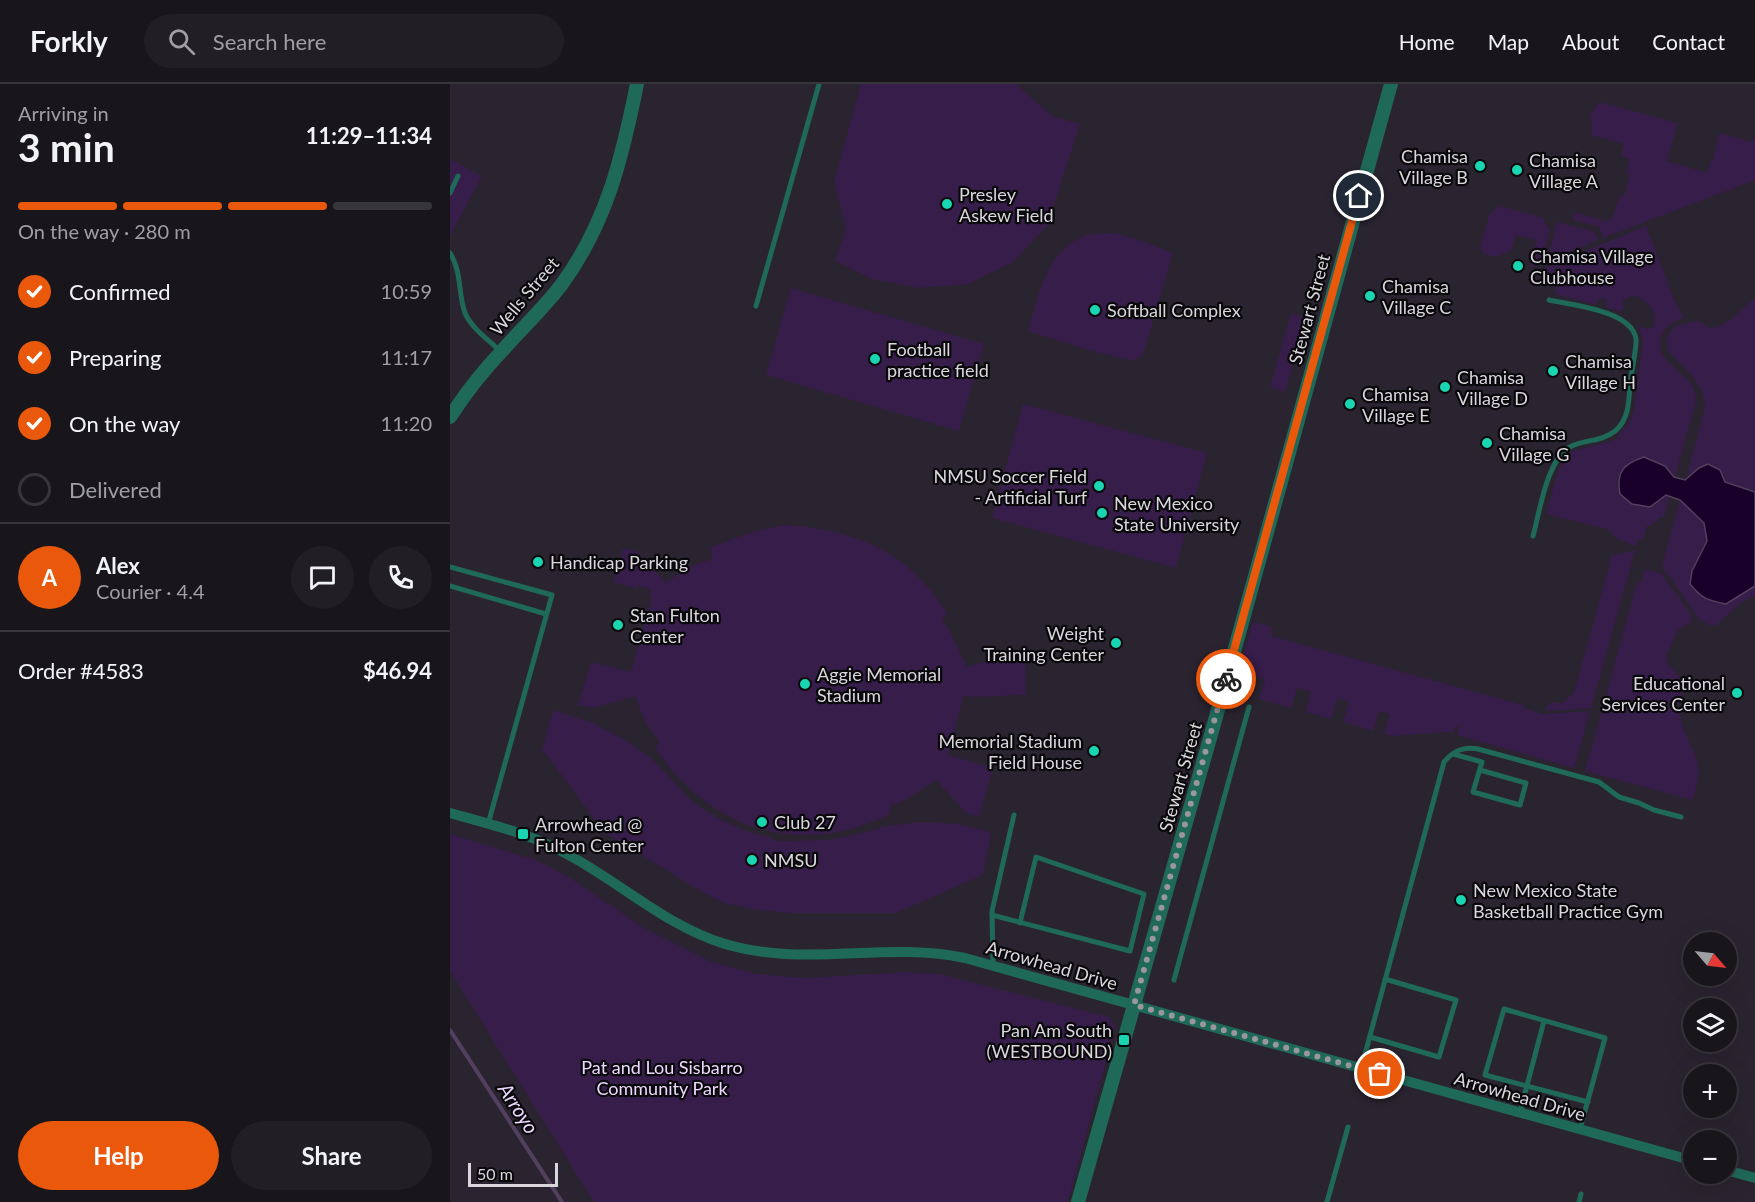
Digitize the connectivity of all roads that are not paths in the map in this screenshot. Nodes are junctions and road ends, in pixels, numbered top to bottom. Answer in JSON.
{"nodes":[{"id":1,"x":637,"y":84,"type":"edge"},
{"id":2,"x":819,"y":84,"type":"edge"},
{"id":3,"x":1391,"y":84,"type":"edge"},
{"id":4,"x":458,"y":176,"type":"dead end"},
{"id":5,"x":450,"y":193,"type":"edge"},
{"id":6,"x":450,"y":254,"type":"edge"},
{"id":7,"x":1549,"y":300,"type":"dead end"},
{"id":8,"x":756,"y":306,"type":"dead end"},
{"id":9,"x":501,"y":352,"type":"junction"},
{"id":10,"x":450,"y":417,"type":"edge"},
{"id":11,"x":1533,"y":536,"type":"dead end"},
{"id":12,"x":450,"y":567,"type":"edge"},
{"id":13,"x":450,"y":586,"type":"edge"},
{"id":14,"x":546,"y":614,"type":"junction"},
{"id":15,"x":1249,"y":707,"type":"dead end"},
{"id":16,"x":1453,"y":754,"type":"junction"},
{"id":17,"x":1480,"y":771,"type":"junction"},
{"id":18,"x":450,"y":813,"type":"edge"},
{"id":19,"x":1014,"y":815,"type":"dead end"},
{"id":20,"x":1681,"y":817,"type":"dead end"},
{"id":21,"x":488,"y":824,"type":"junction"},
{"id":22,"x":992,"y":915,"type":"junction"},
{"id":23,"x":1020,"y":923,"type":"junction"},
{"id":24,"x":993,"y":966,"type":"junction"},
{"id":25,"x":1385,"y":979,"type":"junction"},
{"id":26,"x":1174,"y":980,"type":"dead end"},
{"id":27,"x":1134,"y":1005,"type":"junction"},
{"id":28,"x":1544,"y":1021,"type":"junction"},
{"id":29,"x":1370,"y":1036,"type":"junction"},
{"id":30,"x":1360,"y":1069,"type":"junction"},
{"id":31,"x":1527,"y":1086,"type":"junction"},
{"id":32,"x":1588,"y":1102,"type":"junction"},
{"id":33,"x":1520,"y":1113,"type":"junction"},
{"id":34,"x":1348,"y":1127,"type":"dead end"},
{"id":35,"x":1580,"y":1130,"type":"junction"},
{"id":36,"x":1683,"y":1158,"type":"edge"},
{"id":37,"x":1737,"y":1173,"type":"edge"},
{"id":38,"x":1755,"y":1178,"type":"edge"},
{"id":39,"x":1581,"y":1194,"type":"dead end"},
{"id":40,"x":1078,"y":1202,"type":"edge"},
{"id":41,"x":1327,"y":1202,"type":"edge"},
{"id":42,"x":1579,"y":1202,"type":"edge"}],
"edges":[{"from":1,"to":9,"type":"street","name":"Wells Street"},
{"from":2,"to":8,"type":"lane"},
{"from":3,"to":27,"type":"street","name":"Stewart Street"},
{"from":4,"to":5,"type":"lane"},
{"from":6,"to":9,"type":"lane"},
{"from":7,"to":11,"type":"lane"},
{"from":9,"to":10,"type":"street","name":"Wells Street"},
{"from":12,"to":14,"type":"lane"},
{"from":13,"to":14,"type":"lane"},
{"from":14,"to":21,"type":"lane"},
{"from":15,"to":26,"type":"lane"},
{"from":16,"to":17,"type":"lane"},
{"from":16,"to":20,"type":"lane"},
{"from":16,"to":25,"type":"lane"},
{"from":17,"to":17,"type":"lane"},
{"from":18,"to":21,"type":"street","name":"Arrowhead Drive"},
{"from":19,"to":22,"type":"lane"},
{"from":21,"to":24,"type":"street","name":"Arrowhead Drive"},
{"from":22,"to":23,"type":"lane"},
{"from":22,"to":24,"type":"lane"},
{"from":23,"to":23,"type":"lane"},
{"from":24,"to":27,"type":"street","name":"Arrowhead Drive"},
{"from":25,"to":29,"type":"lane"},
{"from":25,"to":29,"type":"lane"},
{"from":27,"to":30,"type":"street","name":"Arrowhead Drive"},
{"from":27,"to":40,"type":"street","name":"Stewart Street"},
{"from":28,"to":31,"type":"lane"},
{"from":28,"to":31,"type":"lane"},
{"from":28,"to":32,"type":"lane"},
{"from":29,"to":30,"type":"lane"},
{"from":30,"to":33,"type":"street","name":"Arrowhead Drive"},
{"from":31,"to":32,"type":"lane"},
{"from":31,"to":33,"type":"lane"},
{"from":32,"to":35,"type":"lane"},
{"from":33,"to":35,"type":"street","name":"Arrowhead Drive"},
{"from":34,"to":41,"type":"lane"},
{"from":35,"to":36,"type":"street","name":"Arrowhead Drive"},
{"from":37,"to":38,"type":"street"},
{"from":39,"to":42,"type":"lane"}]}
